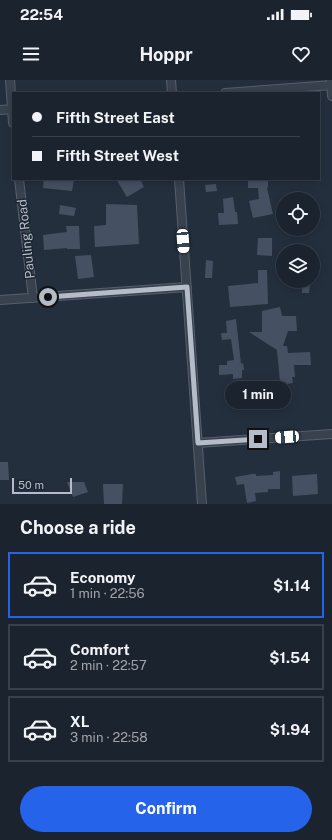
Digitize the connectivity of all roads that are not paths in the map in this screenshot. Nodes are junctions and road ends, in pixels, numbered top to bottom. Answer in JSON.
{"nodes":[{"id":1,"x":10,"y":80,"type":"edge"},
{"id":2,"x":171,"y":80,"type":"edge"},
{"id":3,"x":331,"y":83,"type":"edge"},
{"id":4,"x":172,"y":92,"type":"edge"},
{"id":5,"x":235,"y":92,"type":"edge"},
{"id":6,"x":332,"y":96,"type":"edge"},
{"id":7,"x":12,"y":109,"type":"edge"},
{"id":8,"x":0,"y":110,"type":"edge"},
{"id":9,"x":19,"y":180,"type":"edge"},
{"id":10,"x":179,"y":180,"type":"edge"},
{"id":11,"x":187,"y":287,"type":"junction"},
{"id":12,"x":33,"y":298,"type":"junction"},
{"id":13,"x":0,"y":300,"type":"edge"},
{"id":14,"x":332,"y":434,"type":"edge"},
{"id":15,"x":198,"y":443,"type":"junction"},
{"id":16,"x":202,"y":504,"type":"edge"}],
"edges":[{"from":1,"to":7,"type":"street"},
{"from":2,"to":4,"type":"street"},
{"from":3,"to":5,"type":"street"},
{"from":3,"to":6,"type":"street"},
{"from":7,"to":8,"type":"street"},
{"from":9,"to":12,"type":"street","name":"Pauling Road"},
{"from":10,"to":11,"type":"street"},
{"from":11,"to":12,"type":"street"},
{"from":11,"to":15,"type":"street"},
{"from":12,"to":13,"type":"street"},
{"from":14,"to":15,"type":"street"},
{"from":15,"to":16,"type":"street"}]}
